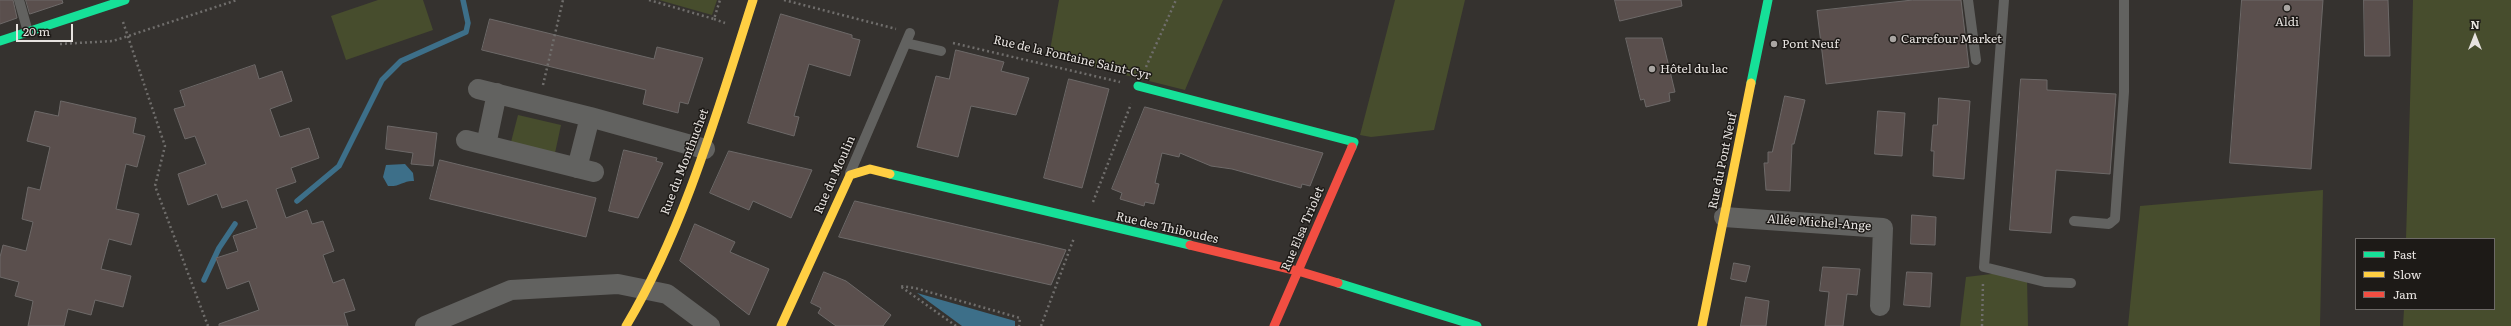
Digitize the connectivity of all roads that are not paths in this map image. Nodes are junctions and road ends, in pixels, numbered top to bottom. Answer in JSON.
{"nodes":[{"id":1,"x":19,"y":0,"type":"edge"},
{"id":2,"x":125,"y":0,"type":"edge"},
{"id":3,"x":753,"y":0,"type":"edge"},
{"id":4,"x":1768,"y":0,"type":"edge"},
{"id":5,"x":1968,"y":0,"type":"edge"},
{"id":6,"x":2004,"y":0,"type":"edge"},
{"id":7,"x":2124,"y":0,"type":"edge"},
{"id":8,"x":28,"y":32,"type":"junction"},
{"id":9,"x":910,"y":33,"type":"road end"},
{"id":10,"x":0,"y":41,"type":"edge"},
{"id":11,"x":906,"y":43,"type":"junction"},
{"id":12,"x":941,"y":51,"type":"dead end"},
{"id":13,"x":1976,"y":60,"type":"dead end"},
{"id":14,"x":1138,"y":86,"type":"road end"},
{"id":15,"x":590,"y":117,"type":"junction"},
{"id":16,"x":466,"y":140,"type":"dead end"},
{"id":17,"x":1354,"y":142,"type":"joint"},
{"id":18,"x":486,"y":145,"type":"junction"},
{"id":19,"x":705,"y":149,"type":"junction"},
{"id":20,"x":850,"y":175,"type":"junction"},
{"id":21,"x":1724,"y":218,"type":"junction"},
{"id":22,"x":2074,"y":221,"type":"dead end"},
{"id":23,"x":1298,"y":270,"type":"junction"},
{"id":24,"x":2071,"y":283,"type":"dead end"},
{"id":25,"x":648,"y":289,"type":"junction"},
{"id":26,"x":1880,"y":306,"type":"dead end"},
{"id":27,"x":425,"y":326,"type":"edge"},
{"id":28,"x":626,"y":326,"type":"edge"},
{"id":29,"x":710,"y":326,"type":"edge"},
{"id":30,"x":782,"y":326,"type":"edge"},
{"id":31,"x":1274,"y":326,"type":"edge"},
{"id":32,"x":1476,"y":326,"type":"edge"},
{"id":33,"x":1702,"y":326,"type":"edge"}],
"edges":[{"from":1,"to":8,"type":"lane"},
{"from":2,"to":8,"type":"street"},
{"from":3,"to":19,"type":"street","name":"Rue du Monthuchet"},
{"from":4,"to":21,"type":"street","name":"Rue du Pont Neuf"},
{"from":5,"to":13,"type":"lane"},
{"from":6,"to":24,"type":"lane"},
{"from":7,"to":22,"type":"lane"},
{"from":8,"to":10,"type":"street"},
{"from":9,"to":11,"type":"lane","name":"Rue du Moulin"},
{"from":11,"to":12,"type":"lane"},
{"from":11,"to":20,"type":"lane","name":"Rue du Moulin"},
{"from":14,"to":17,"type":"street","name":"Rue de la Fontaine Saint-Cyr"},
{"from":15,"to":18,"type":"street"},
{"from":15,"to":18,"type":"street"},
{"from":15,"to":19,"type":"street"},
{"from":16,"to":18,"type":"street"},
{"from":17,"to":23,"type":"street","name":"Rue Elsa Triolet"},
{"from":19,"to":25,"type":"street","name":"Rue du Monthuchet"},
{"from":20,"to":23,"type":"street","name":"Rue des Thiboudes"},
{"from":20,"to":30,"type":"street","name":"Rue du Moulin"},
{"from":21,"to":26,"type":"street","name":"Allée Michel-Ange"},
{"from":21,"to":33,"type":"street","name":"Rue du Pont Neuf"},
{"from":23,"to":31,"type":"street","name":"Rue Elsa Triolet"},
{"from":23,"to":32,"type":"street","name":"Rue des Thiboudes"},
{"from":25,"to":27,"type":"street"},
{"from":25,"to":28,"type":"street","name":"Rue du Monthuchet"},
{"from":25,"to":29,"type":"street"}]}
